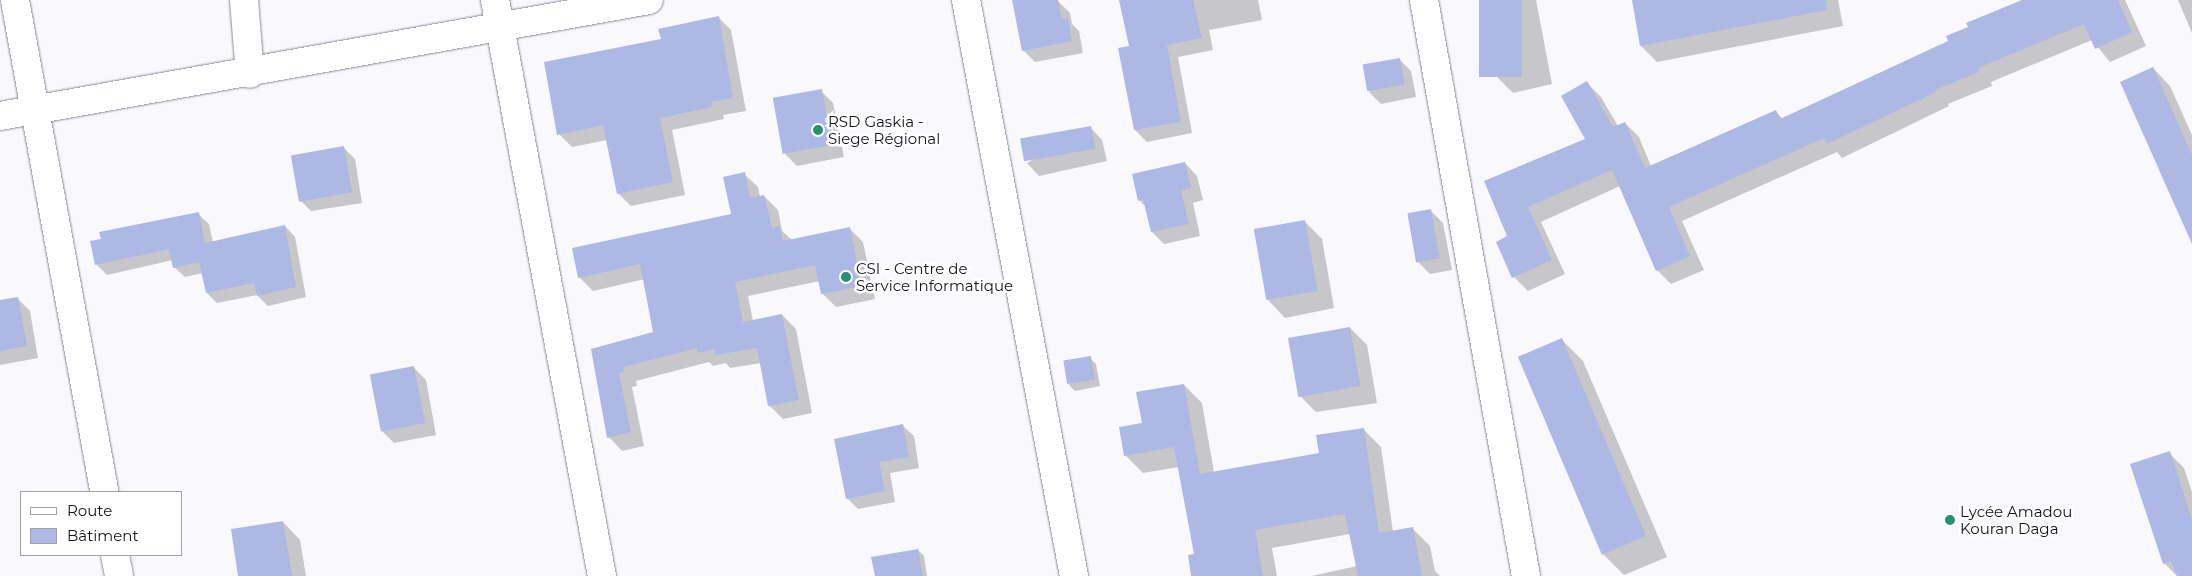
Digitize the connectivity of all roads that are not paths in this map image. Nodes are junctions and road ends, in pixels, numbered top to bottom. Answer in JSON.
{"nodes":[{"id":1,"x":15,"y":0,"type":"edge"},
{"id":2,"x":244,"y":0,"type":"edge"},
{"id":3,"x":648,"y":0,"type":"edge"},
{"id":4,"x":966,"y":0,"type":"edge"},
{"id":5,"x":1424,"y":0,"type":"edge"},
{"id":6,"x":498,"y":13,"type":"edge"},
{"id":7,"x":250,"y":74,"type":"junction"},
{"id":8,"x":35,"y":111,"type":"junction"},
{"id":9,"x":0,"y":116,"type":"edge"},
{"id":10,"x":104,"y":491,"type":"edge"},
{"id":11,"x":115,"y":556,"type":"edge"},
{"id":12,"x":119,"y":576,"type":"edge"},
{"id":13,"x":602,"y":576,"type":"edge"},
{"id":14,"x":1074,"y":576,"type":"edge"},
{"id":15,"x":1526,"y":576,"type":"edge"}],
"edges":[{"from":1,"to":8,"type":"street"},
{"from":2,"to":7,"type":"street"},
{"from":3,"to":6,"type":"street"},
{"from":4,"to":14,"type":"street"},
{"from":5,"to":15,"type":"street"},
{"from":6,"to":7,"type":"street"},
{"from":6,"to":13,"type":"street"},
{"from":7,"to":8,"type":"street"},
{"from":8,"to":9,"type":"street"},
{"from":8,"to":10,"type":"street"},
{"from":11,"to":12,"type":"street"}]}
